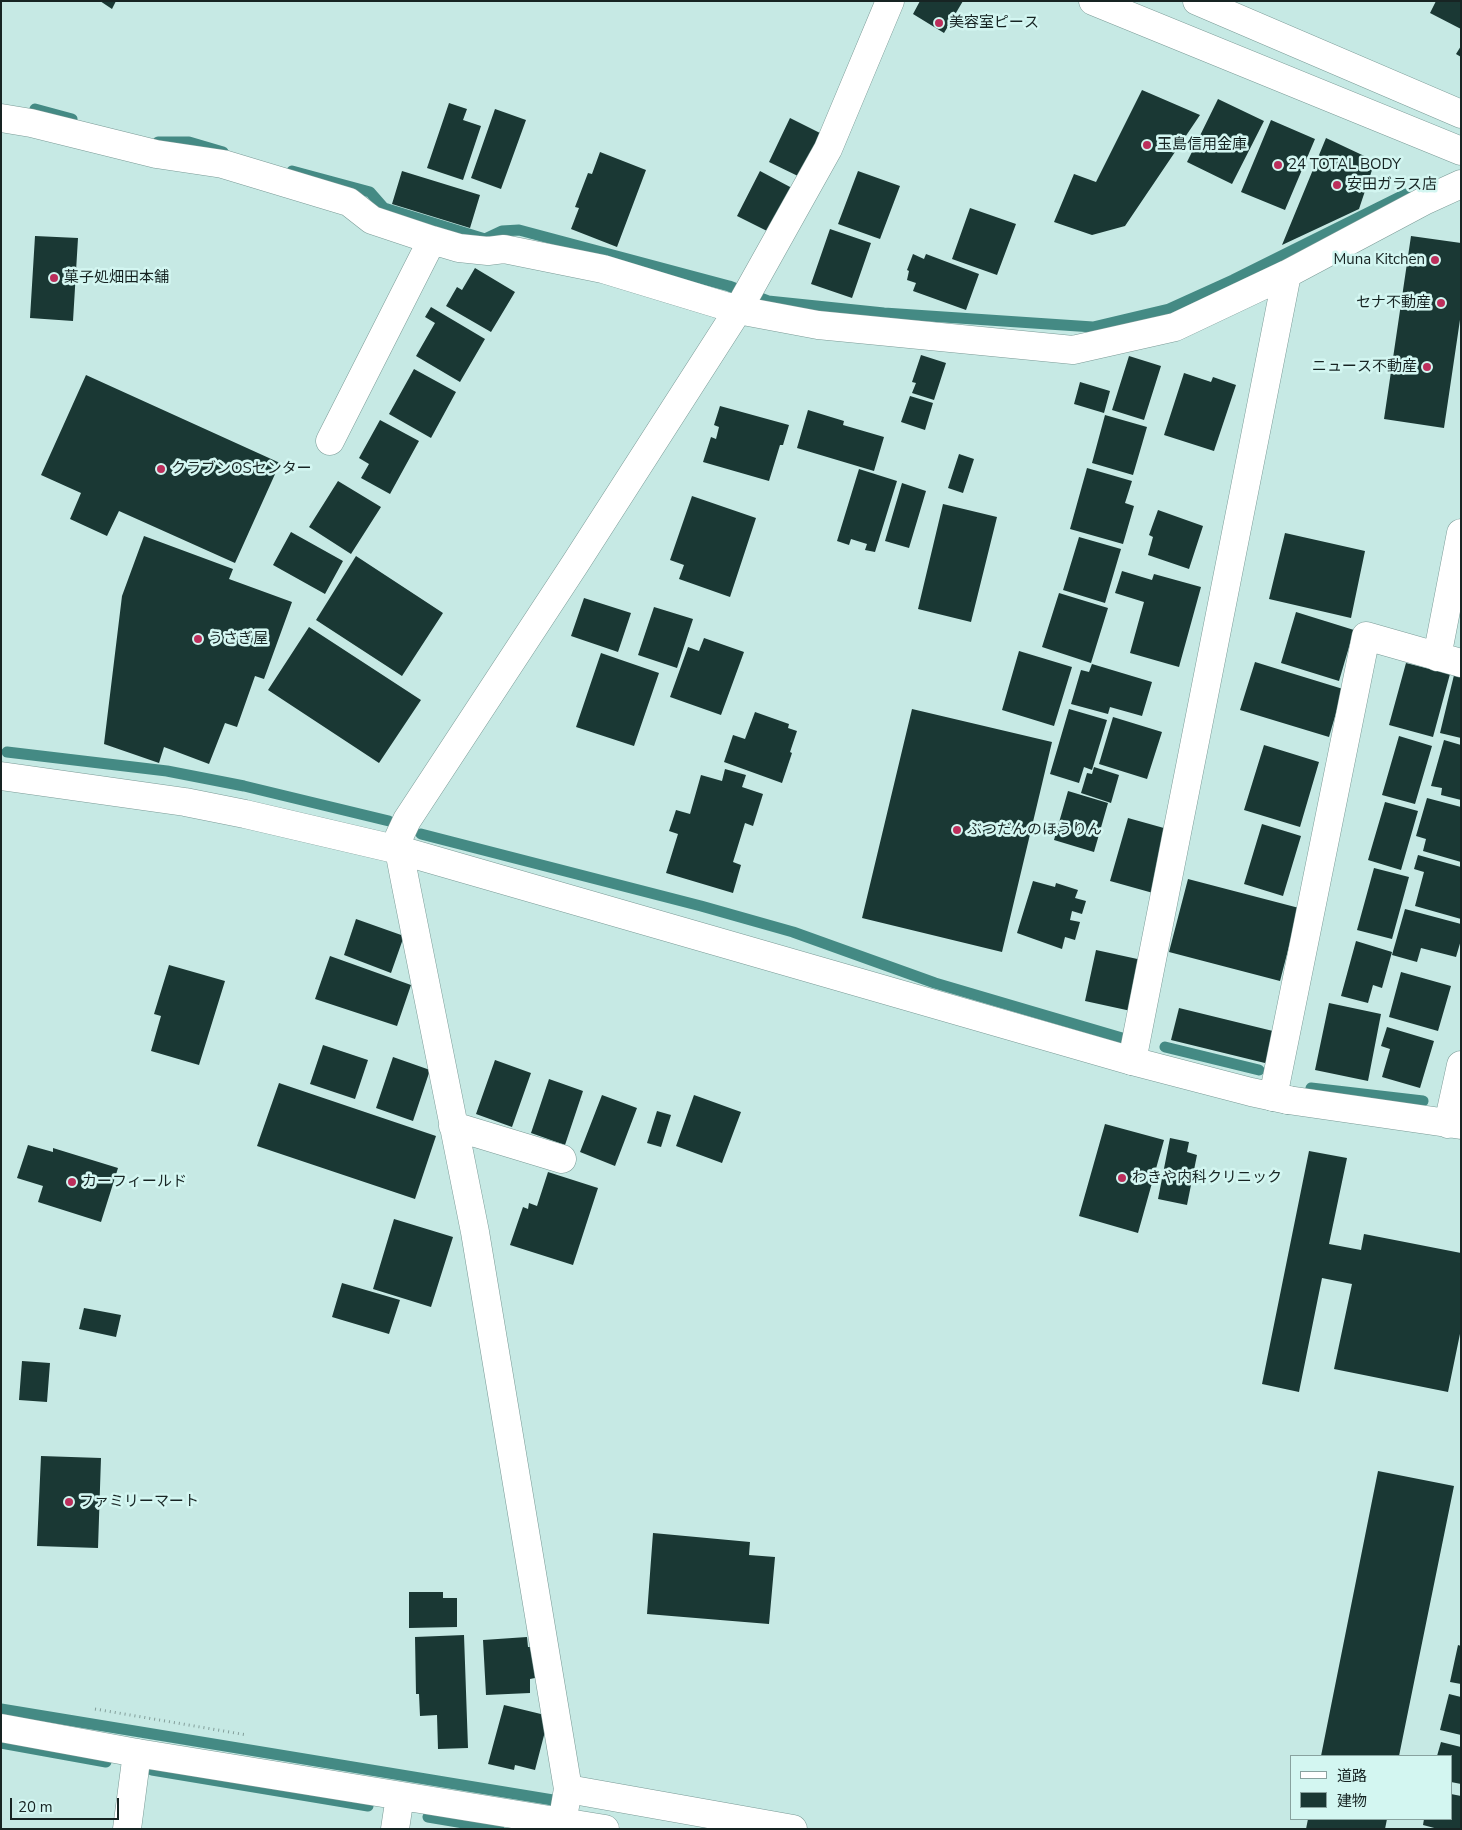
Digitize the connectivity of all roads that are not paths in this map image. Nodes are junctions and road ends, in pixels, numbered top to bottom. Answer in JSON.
{"nodes":[{"id":1,"x":890,"y":1,"type":"edge"},
{"id":2,"x":1094,"y":1,"type":"edge"},
{"id":3,"x":1197,"y":1,"type":"edge"},
{"id":4,"x":1461,"y":114,"type":"edge"},
{"id":5,"x":1,"y":118,"type":"edge"},
{"id":6,"x":1461,"y":151,"type":"edge"},
{"id":7,"x":1461,"y":184,"type":"edge"},
{"id":8,"x":432,"y":240,"type":"junction"},
{"id":9,"x":1287,"y":274,"type":"junction"},
{"id":10,"x":744,"y":298,"type":"junction"},
{"id":11,"x":330,"y":441,"type":"dead end"},
{"id":12,"x":1461,"y":532,"type":"edge"},
{"id":13,"x":1449,"y":660,"type":"edge"},
{"id":14,"x":1,"y":776,"type":"edge"},
{"id":15,"x":399,"y":850,"type":"junction"},
{"id":16,"x":1132,"y":1061,"type":"junction"},
{"id":17,"x":1461,"y":1064,"type":"edge"},
{"id":18,"x":1281,"y":1098,"type":"junction"},
{"id":19,"x":1455,"y":1124,"type":"edge"},
{"id":20,"x":453,"y":1126,"type":"junction"},
{"id":21,"x":562,"y":1159,"type":"dead end"},
{"id":22,"x":1,"y":1728,"type":"edge"},
{"id":23,"x":137,"y":1753,"type":"junction"},
{"id":24,"x":400,"y":1796,"type":"junction"},
{"id":25,"x":565,"y":1809,"type":"edge"},
{"id":26,"x":127,"y":1829,"type":"edge"},
{"id":27,"x":395,"y":1829,"type":"edge"},
{"id":28,"x":605,"y":1829,"type":"edge"},
{"id":29,"x":793,"y":1829,"type":"edge"}],
"edges":[{"from":1,"to":10,"type":"street"},
{"from":2,"to":6,"type":"street"},
{"from":3,"to":4,"type":"street"},
{"from":5,"to":8,"type":"street"},
{"from":7,"to":9,"type":"street"},
{"from":8,"to":10,"type":"street"},
{"from":8,"to":11,"type":"street"},
{"from":9,"to":10,"type":"street"},
{"from":9,"to":16,"type":"street"},
{"from":10,"to":15,"type":"street"},
{"from":12,"to":13,"type":"street"},
{"from":13,"to":18,"type":"street"},
{"from":14,"to":15,"type":"street"},
{"from":15,"to":16,"type":"street"},
{"from":15,"to":20,"type":"street"},
{"from":16,"to":18,"type":"street"},
{"from":17,"to":19,"type":"street"},
{"from":18,"to":19,"type":"street"},
{"from":20,"to":21,"type":"street"},
{"from":20,"to":25,"type":"street"},
{"from":22,"to":23,"type":"street"},
{"from":23,"to":24,"type":"street"},
{"from":23,"to":26,"type":"street"},
{"from":24,"to":25,"type":"street"},
{"from":24,"to":27,"type":"street"},
{"from":25,"to":28,"type":"street"},
{"from":25,"to":29,"type":"street"}]}
